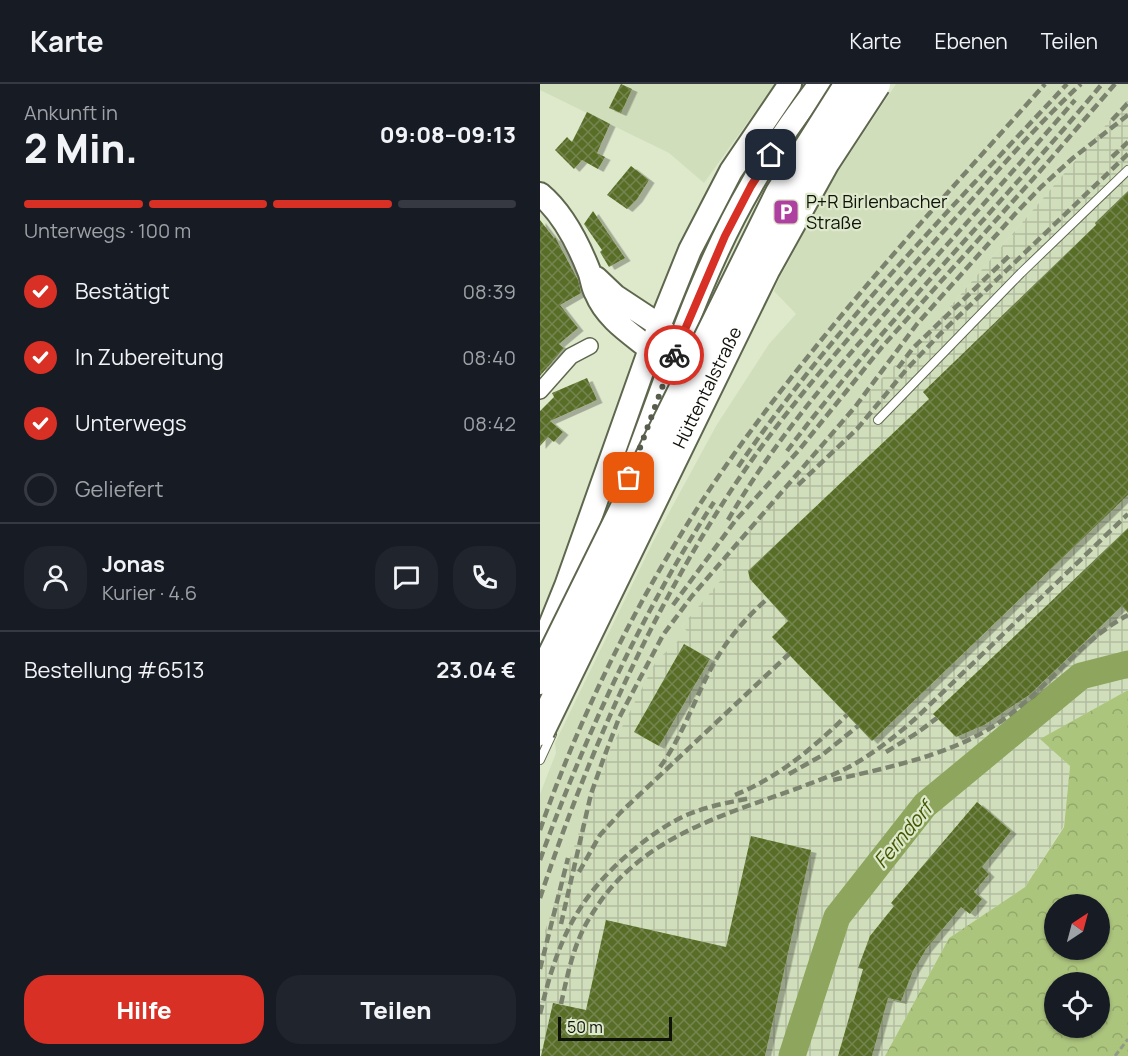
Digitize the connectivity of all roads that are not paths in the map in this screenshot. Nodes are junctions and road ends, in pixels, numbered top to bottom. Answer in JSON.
{"nodes":[{"id":1,"x":790,"y":84,"type":"edge"},
{"id":2,"x":820,"y":84,"type":"edge"},
{"id":3,"x":849,"y":84,"type":"edge"},
{"id":4,"x":876,"y":84,"type":"edge"},
{"id":5,"x":1128,"y":170,"type":"edge"},
{"id":6,"x":731,"y":171,"type":"junction"},
{"id":7,"x":751,"y":186,"type":"junction"},
{"id":8,"x":540,"y":194,"type":"edge"},
{"id":9,"x":590,"y":272,"type":"junction"},
{"id":10,"x":676,"y":283,"type":"junction"},
{"id":11,"x":615,"y":296,"type":"junction"},
{"id":12,"x":659,"y":325,"type":"junction"},
{"id":13,"x":590,"y":346,"type":"dead end"},
{"id":14,"x":677,"y":346,"type":"junction"},
{"id":15,"x":650,"y":349,"type":"junction"},
{"id":16,"x":540,"y":391,"type":"edge"},
{"id":17,"x":878,"y":420,"type":"dead end"},
{"id":18,"x":540,"y":650,"type":"edge"},
{"id":19,"x":540,"y":680,"type":"edge"},
{"id":20,"x":540,"y":697,"type":"edge"},
{"id":21,"x":547,"y":730,"type":"edge"},
{"id":22,"x":540,"y":760,"type":"edge"}],
"edges":[{"from":1,"to":6,"type":"main road"},
{"from":2,"to":7,"type":"main road"},
{"from":3,"to":19,"type":"highway","name":"Hüttentalstraße","bridge":true},
{"from":4,"to":21,"type":"highway","name":"Hüttentalstraße","bridge":true},
{"from":5,"to":17,"type":"lane"},
{"from":6,"to":7,"type":"main road"},
{"from":6,"to":10,"type":"main road"},
{"from":7,"to":14,"type":"main road"},
{"from":8,"to":9,"type":"main road"},
{"from":9,"to":11,"type":"main road"},
{"from":9,"to":15,"type":"main road"},
{"from":10,"to":11,"type":"main road"},
{"from":10,"to":12,"type":"main road"},
{"from":11,"to":12,"type":"main road"},
{"from":12,"to":14,"type":"main road"},
{"from":12,"to":15,"type":"main road"},
{"from":13,"to":16,"type":"street"},
{"from":14,"to":15,"type":"main road"},
{"from":14,"to":20,"type":"main road"},
{"from":15,"to":18,"type":"main road"},
{"from":21,"to":22,"type":"lane"}]}
